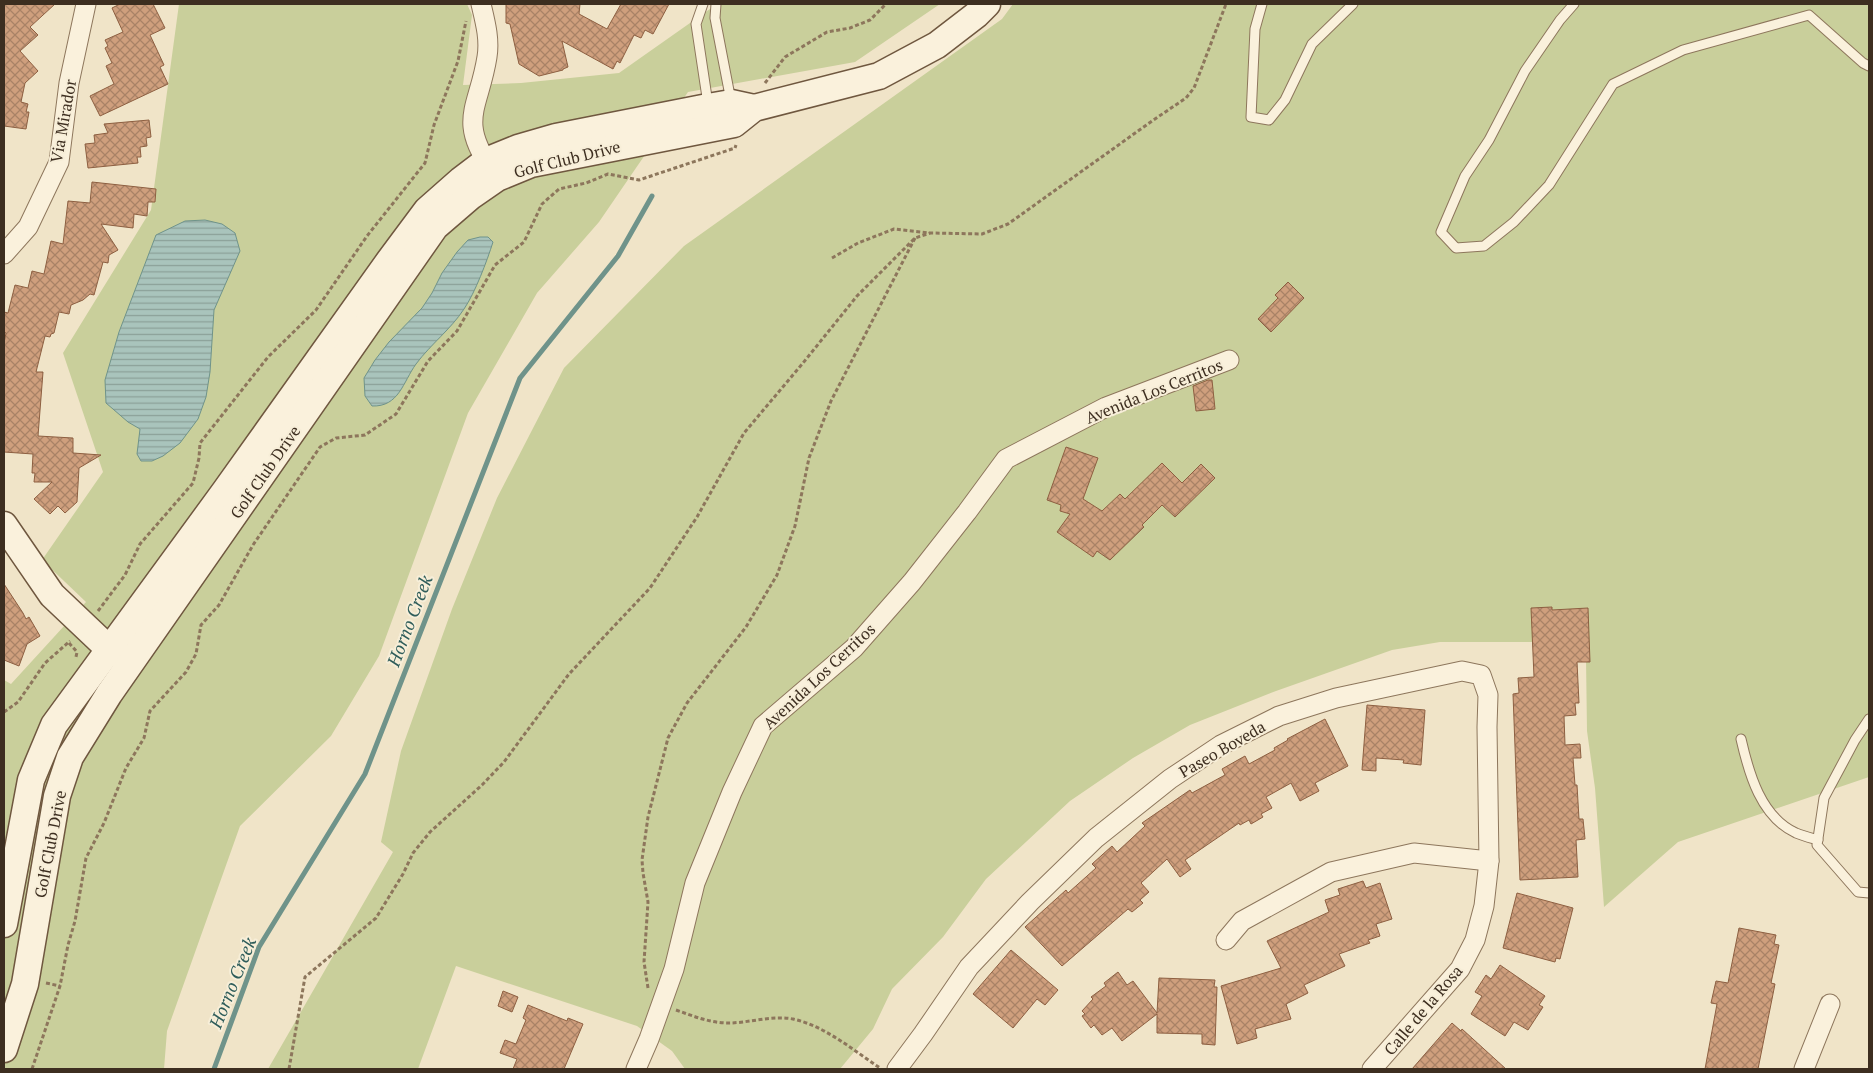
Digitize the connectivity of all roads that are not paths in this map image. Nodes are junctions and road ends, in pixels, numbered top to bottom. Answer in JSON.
{"nodes":[{"id":1,"x":86,"y":4,"type":"edge"},
{"id":2,"x":481,"y":4,"type":"edge"},
{"id":3,"x":703,"y":4,"type":"edge"},
{"id":4,"x":716,"y":4,"type":"edge"},
{"id":5,"x":987,"y":4,"type":"edge"},
{"id":6,"x":1262,"y":4,"type":"edge"},
{"id":7,"x":1353,"y":4,"type":"edge"},
{"id":8,"x":1574,"y":4,"type":"edge"},
{"id":9,"x":1869,"y":66,"type":"edge"},
{"id":10,"x":724,"y":118,"type":"junction"},
{"id":11,"x":491,"y":170,"type":"junction"},
{"id":12,"x":4,"y":254,"type":"edge"},
{"id":13,"x":1230,"y":360,"type":"dead end"},
{"id":14,"x":4,"y":525,"type":"edge"},
{"id":15,"x":109,"y":649,"type":"junction"},
{"id":16,"x":131,"y":662,"type":"junction"},
{"id":17,"x":1869,"y":719,"type":"edge"},
{"id":18,"x":1741,"y":739,"type":"dead end"},
{"id":19,"x":1818,"y":840,"type":"junction"},
{"id":20,"x":1489,"y":861,"type":"junction"},
{"id":21,"x":1869,"y":893,"type":"edge"},
{"id":22,"x":4,"y":924,"type":"edge"},
{"id":23,"x":1226,"y":940,"type":"dead end"},
{"id":24,"x":1830,"y":1004,"type":"dead end"},
{"id":25,"x":4,"y":1049,"type":"edge"},
{"id":26,"x":636,"y":1069,"type":"edge"},
{"id":27,"x":897,"y":1069,"type":"edge"},
{"id":28,"x":1372,"y":1069,"type":"edge"},
{"id":29,"x":1804,"y":1069,"type":"edge"}],
"edges":[{"from":1,"to":12,"type":"street","name":"Via Mirador"},
{"from":2,"to":11,"type":"street"},
{"from":3,"to":10,"type":"lane"},
{"from":4,"to":10,"type":"lane"},
{"from":5,"to":10,"type":"street","name":"Golf Club Drive"},
{"from":6,"to":7,"type":"lane"},
{"from":8,"to":9,"type":"lane"},
{"from":10,"to":11,"type":"street","name":"Golf Club Drive"},
{"from":11,"to":15,"type":"street","name":"Golf Club Drive"},
{"from":11,"to":16,"type":"street","name":"Golf Club Drive"},
{"from":13,"to":26,"type":"street","name":"Avenida Los Cerritos"},
{"from":14,"to":15,"type":"street"},
{"from":15,"to":16,"type":"street"},
{"from":15,"to":22,"type":"street","name":"Golf Club Drive"},
{"from":16,"to":25,"type":"street","name":"Golf Club Drive"},
{"from":17,"to":19,"type":"lane"},
{"from":18,"to":19,"type":"lane"},
{"from":19,"to":21,"type":"lane"},
{"from":20,"to":23,"type":"street"},
{"from":20,"to":27,"type":"street","name":"Paseo Boveda"},
{"from":20,"to":28,"type":"street","name":"Calle de la Rosa"},
{"from":24,"to":29,"type":"street"}]}
